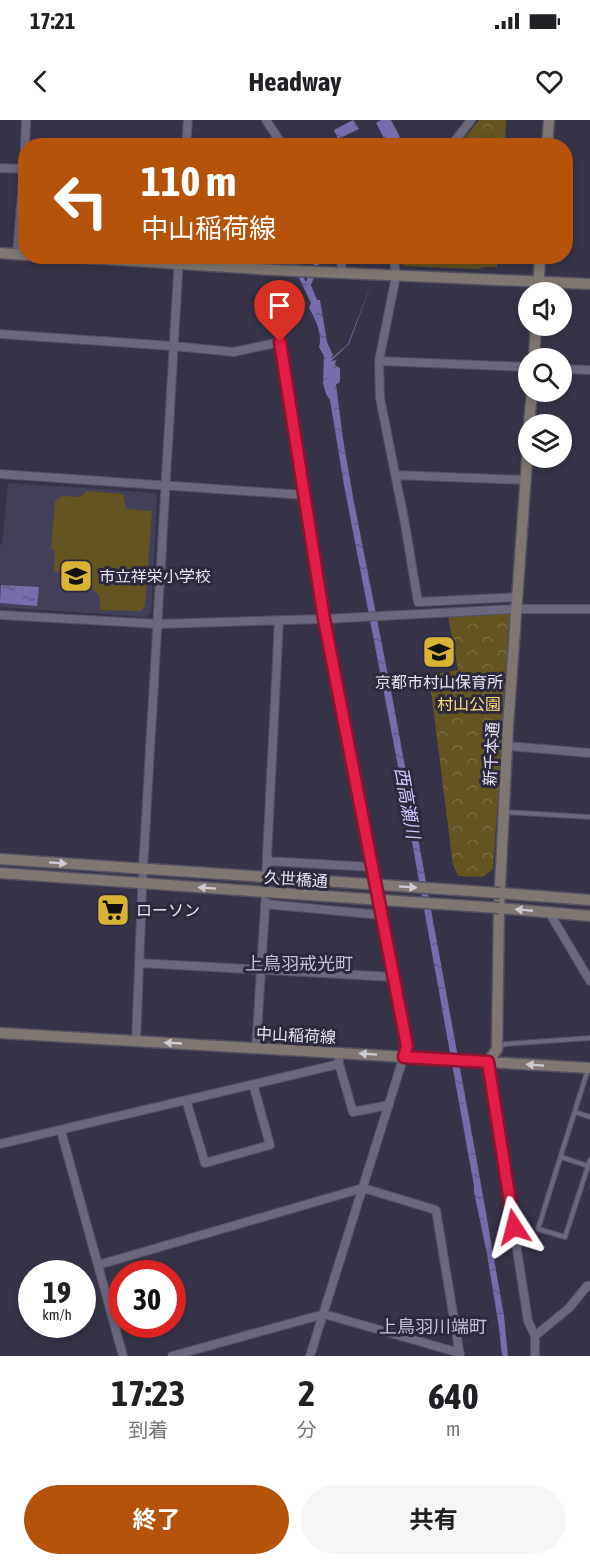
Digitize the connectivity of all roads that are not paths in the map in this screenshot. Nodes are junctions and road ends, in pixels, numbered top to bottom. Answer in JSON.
{"nodes":[{"id":1,"x":26,"y":120,"type":"edge"},
{"id":2,"x":188,"y":120,"type":"edge"},
{"id":3,"x":266,"y":120,"type":"edge"},
{"id":4,"x":471,"y":120,"type":"edge"},
{"id":5,"x":549,"y":120,"type":"edge"},
{"id":6,"x":26,"y":138,"type":"edge"},
{"id":7,"x":187,"y":138,"type":"edge"},
{"id":8,"x":277,"y":138,"type":"edge"},
{"id":9,"x":457,"y":138,"type":"edge"},
{"id":10,"x":548,"y":138,"type":"edge"},
{"id":11,"x":0,"y":168,"type":"edge"},
{"id":12,"x":18,"y":169,"type":"edge"},
{"id":13,"x":0,"y":253,"type":"edge"},
{"id":14,"x":18,"y":254,"type":"edge"},
{"id":15,"x":179,"y":264,"type":"edge"},
{"id":16,"x":217,"y":264,"type":"edge"},
{"id":17,"x":341,"y":264,"type":"edge"},
{"id":18,"x":393,"y":264,"type":"edge"},
{"id":19,"x":539,"y":264,"type":"edge"},
{"id":20,"x":342,"y":273,"type":"junction"},
{"id":21,"x":391,"y":275,"type":"junction"},
{"id":22,"x":538,"y":282,"type":"edge"},
{"id":23,"x":590,"y":284,"type":"edge"},
{"id":24,"x":518,"y":285,"type":"edge"},
{"id":25,"x":572,"y":285,"type":"edge"},
{"id":26,"x":0,"y":334,"type":"edge"},
{"id":27,"x":174,"y":346,"type":"junction"},
{"id":28,"x":379,"y":361,"type":"junction"},
{"id":29,"x":518,"y":368,"type":"edge"},
{"id":30,"x":572,"y":369,"type":"edge"},
{"id":31,"x":590,"y":370,"type":"edge"},
{"id":32,"x":527,"y":468,"type":"edge"},
{"id":33,"x":0,"y":474,"type":"edge"},
{"id":34,"x":395,"y":475,"type":"junction"},
{"id":35,"x":526,"y":480,"type":"junction"},
{"id":36,"x":166,"y":486,"type":"junction"},
{"id":37,"x":304,"y":495,"type":"junction"},
{"id":38,"x":518,"y":597,"type":"junction"},
{"id":39,"x":517,"y":609,"type":"junction"},
{"id":40,"x":590,"y":609,"type":"edge"},
{"id":41,"x":0,"y":615,"type":"edge"},
{"id":42,"x":324,"y":619,"type":"junction"},
{"id":43,"x":279,"y":620,"type":"junction"},
{"id":44,"x":159,"y":624,"type":"junction"},
{"id":45,"x":507,"y":746,"type":"junction"},
{"id":46,"x":590,"y":753,"type":"edge"},
{"id":47,"x":504,"y":812,"type":"junction"},
{"id":48,"x":590,"y":817,"type":"edge"},
{"id":49,"x":0,"y":859,"type":"edge"},
{"id":50,"x":267,"y":861,"type":"junction"},
{"id":51,"x":371,"y":867,"type":"junction"},
{"id":52,"x":143,"y":869,"type":"junction"},
{"id":53,"x":0,"y":873,"type":"edge"},
{"id":54,"x":266,"y":877,"type":"junction"},
{"id":55,"x":143,"y":883,"type":"junction"},
{"id":56,"x":266,"y":892,"type":"junction"},
{"id":57,"x":500,"y":893,"type":"junction"},
{"id":58,"x":590,"y":900,"type":"edge"},
{"id":59,"x":265,"y":904,"type":"junction"},
{"id":60,"x":499,"y":908,"type":"junction"},
{"id":61,"x":549,"y":912,"type":"junction"},
{"id":62,"x":381,"y":915,"type":"junction"},
{"id":63,"x":590,"y":916,"type":"edge"},
{"id":64,"x":140,"y":963,"type":"junction"},
{"id":65,"x":261,"y":970,"type":"junction"},
{"id":66,"x":393,"y":977,"type":"junction"},
{"id":67,"x":590,"y":981,"type":"edge"},
{"id":68,"x":0,"y":1033,"type":"edge"},
{"id":69,"x":590,"y":1038,"type":"edge"},
{"id":70,"x":136,"y":1040,"type":"junction"},
{"id":71,"x":256,"y":1047,"type":"junction"},
{"id":72,"x":497,"y":1049,"type":"junction"},
{"id":73,"x":404,"y":1057,"type":"junction"},
{"id":74,"x":339,"y":1058,"type":"junction"},
{"id":75,"x":484,"y":1062,"type":"junction"},
{"id":76,"x":589,"y":1068,"type":"edge"},
{"id":77,"x":253,"y":1084,"type":"junction"},
{"id":78,"x":186,"y":1100,"type":"junction"},
{"id":79,"x":389,"y":1105,"type":"junction"},
{"id":80,"x":575,"y":1112,"type":"junction"},
{"id":81,"x":590,"y":1117,"type":"edge"},
{"id":82,"x":61,"y":1131,"type":"junction"},
{"id":83,"x":0,"y":1144,"type":"edge"},
{"id":84,"x":561,"y":1157,"type":"junction"},
{"id":85,"x":590,"y":1160,"type":"edge"},
{"id":86,"x":588,"y":1166,"type":"junction"},
{"id":87,"x":363,"y":1188,"type":"junction"},
{"id":88,"x":98,"y":1264,"type":"junction"},
{"id":89,"x":589,"y":1285,"type":"edge"},
{"id":90,"x":324,"y":1314,"type":"junction"},
{"id":91,"x":535,"y":1336,"type":"junction"},
{"id":92,"x":460,"y":1355,"type":"edge"},
{"id":93,"x":123,"y":1356,"type":"edge"},
{"id":94,"x":172,"y":1356,"type":"edge"},
{"id":95,"x":310,"y":1356,"type":"edge"},
{"id":96,"x":535,"y":1356,"type":"edge"}],
"edges":[{"from":1,"to":6,"type":"street"},
{"from":2,"to":7,"type":"street"},
{"from":3,"to":8,"type":"street"},
{"from":4,"to":9,"type":"street"},
{"from":5,"to":10,"type":"street"},
{"from":11,"to":12,"type":"street"},
{"from":13,"to":14,"type":"street"},
{"from":15,"to":27,"type":"street"},
{"from":16,"to":20,"type":"street"},
{"from":17,"to":20,"type":"street"},
{"from":18,"to":21,"type":"street"},
{"from":19,"to":22,"type":"street"},
{"from":20,"to":21,"type":"street"},
{"from":21,"to":24,"type":"street"},
{"from":21,"to":28,"type":"street"},
{"from":23,"to":25,"type":"street"},
{"from":26,"to":27,"type":"street"},
{"from":27,"to":36,"type":"street"},
{"from":27,"to":37,"type":"street"},
{"from":28,"to":29,"type":"street"},
{"from":28,"to":34,"type":"street"},
{"from":30,"to":31,"type":"street"},
{"from":32,"to":35,"type":"street","name":"新千本通"},
{"from":33,"to":36,"type":"street"},
{"from":34,"to":35,"type":"street"},
{"from":34,"to":38,"type":"street"},
{"from":35,"to":38,"type":"street","name":"新千本通"},
{"from":36,"to":37,"type":"street"},
{"from":36,"to":44,"type":"street"},
{"from":37,"to":42,"type":"street"},
{"from":38,"to":39,"type":"street","name":"新千本通"},
{"from":39,"to":40,"type":"street"},
{"from":39,"to":42,"type":"street"},
{"from":39,"to":45,"type":"street","name":"新千本通"},
{"from":41,"to":44,"type":"street"},
{"from":42,"to":43,"type":"street"},
{"from":42,"to":51,"type":"street"},
{"from":43,"to":44,"type":"street"},
{"from":43,"to":50,"type":"street"},
{"from":44,"to":52,"type":"street"},
{"from":45,"to":46,"type":"street"},
{"from":45,"to":47,"type":"street","name":"新千本通"},
{"from":47,"to":48,"type":"lane"},
{"from":47,"to":57,"type":"street","name":"新千本通"},
{"from":49,"to":52,"type":"street","name":"久世橋通","one_way":true},
{"from":50,"to":51,"type":"street"},
{"from":50,"to":54,"type":"street"},
{"from":51,"to":62,"type":"street"},
{"from":52,"to":54,"type":"street","name":"久世橋通"},
{"from":52,"to":55,"type":"street"},
{"from":53,"to":55,"type":"street","name":"久世橋通"},
{"from":54,"to":57,"type":"street","name":"久世橋通","one_way":true,"bridge":true},
{"from":56,"to":55,"type":"street","name":"久世橋通","one_way":true},
{"from":55,"to":64,"type":"street"},
{"from":56,"to":59,"type":"street"},
{"from":56,"to":60,"type":"street","name":"久世橋通","bridge":true},
{"from":57,"to":58,"type":"street","name":"久世橋通"},
{"from":57,"to":60,"type":"street","name":"新千本通"},
{"from":59,"to":62,"type":"street"},
{"from":59,"to":65,"type":"street"},
{"from":61,"to":60,"type":"street","name":"久世橋通","one_way":true},
{"from":60,"to":72,"type":"street","name":"新千本通"},
{"from":61,"to":63,"type":"street","name":"久世橋通"},
{"from":61,"to":67,"type":"street"},
{"from":62,"to":66,"type":"street"},
{"from":64,"to":65,"type":"street"},
{"from":64,"to":70,"type":"street"},
{"from":65,"to":66,"type":"street"},
{"from":65,"to":71,"type":"street"},
{"from":66,"to":73,"type":"street"},
{"from":68,"to":70,"type":"street","name":"中山稲荷線"},
{"from":69,"to":72,"type":"lane"},
{"from":71,"to":70,"type":"street","name":"中山稲荷線","one_way":true},
{"from":71,"to":74,"type":"street","name":"中山稲荷線"},
{"from":72,"to":75,"type":"street"},
{"from":73,"to":74,"type":"street","name":"中山稲荷線","one_way":true},
{"from":73,"to":75,"type":"street","name":"中山稲荷線"},
{"from":73,"to":79,"type":"street"},
{"from":74,"to":77,"type":"street"},
{"from":74,"to":79,"type":"street"},
{"from":76,"to":75,"type":"street","name":"中山稲荷線","one_way":true},
{"from":75,"to":91,"type":"street"},
{"from":76,"to":80,"type":"lane"},
{"from":77,"to":78,"type":"street"},
{"from":77,"to":78,"type":"street"},
{"from":78,"to":82,"type":"street"},
{"from":79,"to":87,"type":"street"},
{"from":80,"to":81,"type":"lane"},
{"from":80,"to":84,"type":"lane"},
{"from":82,"to":83,"type":"street"},
{"from":82,"to":88,"type":"street"},
{"from":84,"to":86,"type":"lane"},
{"from":84,"to":86,"type":"lane"},
{"from":85,"to":86,"type":"lane"},
{"from":87,"to":88,"type":"street"},
{"from":87,"to":90,"type":"street"},
{"from":87,"to":92,"type":"street"},
{"from":88,"to":93,"type":"street"},
{"from":89,"to":91,"type":"street"},
{"from":90,"to":92,"type":"street"},
{"from":90,"to":94,"type":"street"},
{"from":90,"to":95,"type":"street"},
{"from":91,"to":96,"type":"street"}]}
